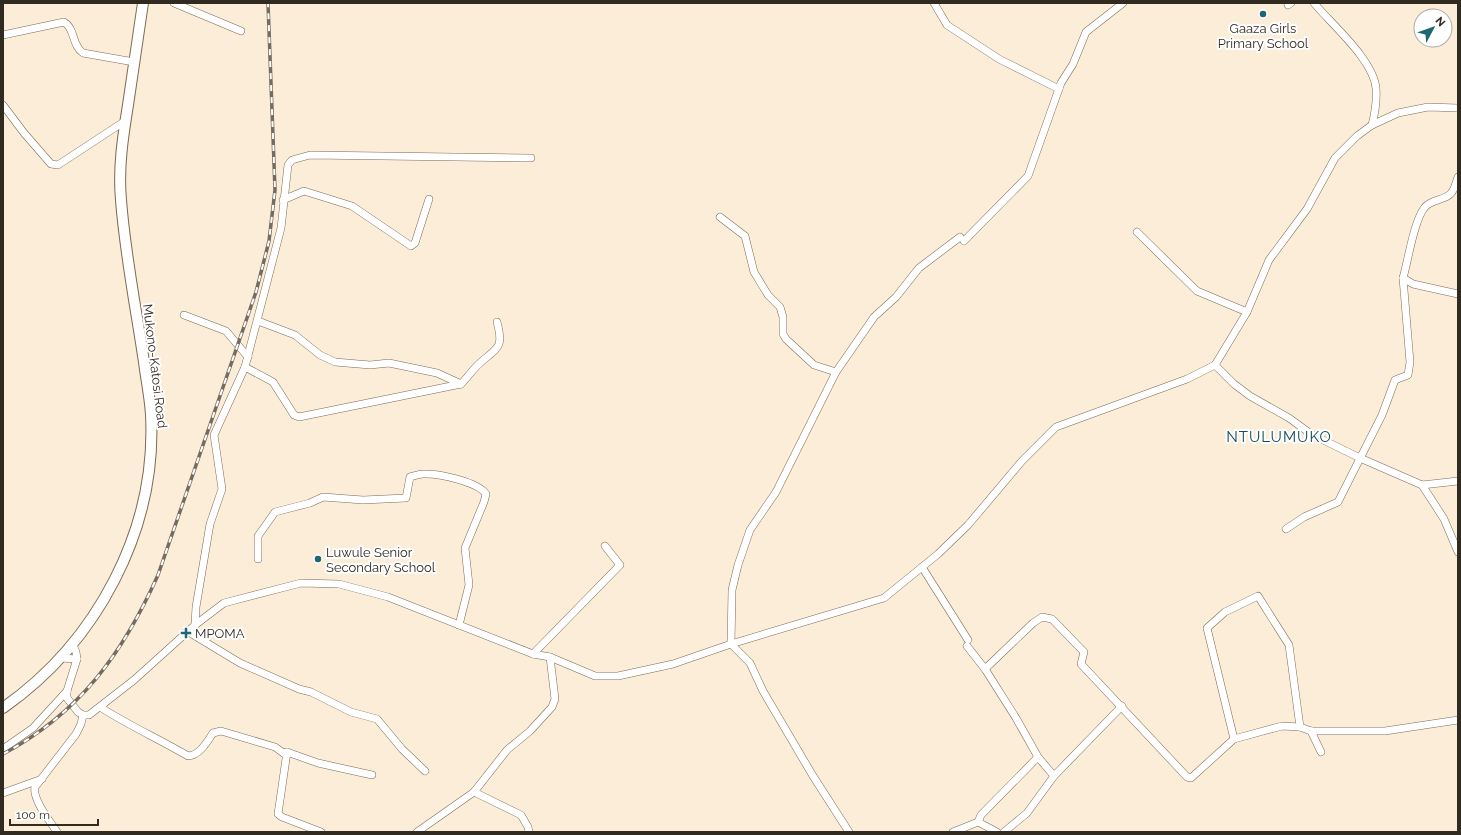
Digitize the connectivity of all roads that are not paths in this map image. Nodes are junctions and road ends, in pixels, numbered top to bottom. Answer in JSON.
{"nodes":[{"id":1,"x":143,"y":3,"type":"edge"},
{"id":2,"x":174,"y":3,"type":"edge"},
{"id":3,"x":934,"y":3,"type":"edge"},
{"id":4,"x":1123,"y":3,"type":"edge"},
{"id":5,"x":1314,"y":3,"type":"edge"},
{"id":6,"x":241,"y":31,"type":"dead end"},
{"id":7,"x":3,"y":35,"type":"edge"},
{"id":8,"x":134,"y":62,"type":"junction"},
{"id":9,"x":1059,"y":89,"type":"junction"},
{"id":10,"x":3,"y":105,"type":"edge"},
{"id":11,"x":1458,"y":108,"type":"edge"},
{"id":12,"x":125,"y":122,"type":"junction"},
{"id":13,"x":1372,"y":125,"type":"junction"},
{"id":14,"x":531,"y":158,"type":"dead end"},
{"id":15,"x":1458,"y":177,"type":"edge"},
{"id":16,"x":429,"y":199,"type":"dead end"},
{"id":17,"x":283,"y":200,"type":"junction"},
{"id":18,"x":720,"y":216,"type":"dead end"},
{"id":19,"x":1137,"y":232,"type":"dead end"},
{"id":20,"x":1403,"y":278,"type":"junction"},
{"id":21,"x":1458,"y":294,"type":"edge"},
{"id":22,"x":1247,"y":312,"type":"junction"},
{"id":23,"x":184,"y":315,"type":"dead end"},
{"id":24,"x":258,"y":322,"type":"junction"},
{"id":25,"x":497,"y":322,"type":"dead end"},
{"id":26,"x":248,"y":357,"type":"junction"},
{"id":27,"x":1215,"y":365,"type":"junction"},
{"id":28,"x":245,"y":367,"type":"junction"},
{"id":29,"x":836,"y":372,"type":"junction"},
{"id":30,"x":461,"y":384,"type":"junction"},
{"id":31,"x":1360,"y":458,"type":"junction"},
{"id":32,"x":1458,"y":481,"type":"edge"},
{"id":33,"x":1422,"y":485,"type":"junction"},
{"id":34,"x":1286,"y":530,"type":"dead end"},
{"id":35,"x":605,"y":546,"type":"dead end"},
{"id":36,"x":1458,"y":552,"type":"edge"},
{"id":37,"x":258,"y":559,"type":"dead end"},
{"id":38,"x":922,"y":567,"type":"junction"},
{"id":39,"x":194,"y":624,"type":"junction"},
{"id":40,"x":459,"y":624,"type":"junction"},
{"id":41,"x":187,"y":631,"type":"junction"},
{"id":42,"x":731,"y":644,"type":"junction"},
{"id":43,"x":72,"y":645,"type":"junction"},
{"id":44,"x":533,"y":654,"type":"junction"},
{"id":45,"x":550,"y":657,"type":"junction"},
{"id":46,"x":60,"y":658,"type":"junction"},
{"id":47,"x":77,"y":659,"type":"junction"},
{"id":48,"x":985,"y":669,"type":"junction"},
{"id":49,"x":67,"y":691,"type":"junction"},
{"id":50,"x":1122,"y":706,"type":"junction"},
{"id":51,"x":100,"y":707,"type":"junction"},
{"id":52,"x":3,"y":708,"type":"edge"},
{"id":53,"x":83,"y":715,"type":"junction"},
{"id":54,"x":1458,"y":720,"type":"edge"},
{"id":55,"x":1300,"y":727,"type":"junction"},
{"id":56,"x":1311,"y":731,"type":"junction"},
{"id":57,"x":1234,"y":739,"type":"junction"},
{"id":58,"x":3,"y":749,"type":"edge"},
{"id":59,"x":286,"y":752,"type":"junction"},
{"id":60,"x":1321,"y":752,"type":"dead end"},
{"id":61,"x":1038,"y":757,"type":"junction"},
{"id":62,"x":425,"y":771,"type":"dead end"},
{"id":63,"x":372,"y":775,"type":"dead end"},
{"id":64,"x":1054,"y":776,"type":"junction"},
{"id":65,"x":42,"y":779,"type":"junction"},
{"id":66,"x":474,"y":792,"type":"junction"},
{"id":67,"x":3,"y":793,"type":"edge"},
{"id":68,"x":978,"y":822,"type":"junction"},
{"id":69,"x":57,"y":832,"type":"edge"},
{"id":70,"x":321,"y":832,"type":"edge"},
{"id":71,"x":417,"y":832,"type":"edge"},
{"id":72,"x":529,"y":832,"type":"edge"},
{"id":73,"x":849,"y":832,"type":"edge"},
{"id":74,"x":953,"y":832,"type":"edge"},
{"id":75,"x":997,"y":832,"type":"edge"},
{"id":76,"x":1004,"y":832,"type":"edge"}],
"edges":[{"from":1,"to":8,"type":"main road","name":"Mukono-Katosi Road"},
{"from":2,"to":6,"type":"street"},
{"from":3,"to":9,"type":"street"},
{"from":4,"to":9,"type":"street"},
{"from":5,"to":13,"type":"street"},
{"from":7,"to":8,"type":"street"},
{"from":8,"to":12,"type":"main road","name":"Mukono-Katosi Road"},
{"from":9,"to":29,"type":"street"},
{"from":10,"to":12,"type":"street"},
{"from":11,"to":13,"type":"street"},
{"from":12,"to":43,"type":"main road","name":"Mukono-Katosi Road"},
{"from":13,"to":22,"type":"street"},
{"from":14,"to":17,"type":"street"},
{"from":15,"to":20,"type":"street"},
{"from":16,"to":17,"type":"street"},
{"from":17,"to":24,"type":"street"},
{"from":18,"to":29,"type":"street"},
{"from":19,"to":22,"type":"street"},
{"from":20,"to":21,"type":"street"},
{"from":20,"to":31,"type":"street"},
{"from":22,"to":27,"type":"street"},
{"from":23,"to":26,"type":"street"},
{"from":24,"to":26,"type":"street"},
{"from":24,"to":30,"type":"street"},
{"from":25,"to":30,"type":"street"},
{"from":26,"to":28,"type":"street"},
{"from":27,"to":31,"type":"street"},
{"from":27,"to":38,"type":"street"},
{"from":28,"to":30,"type":"street"},
{"from":28,"to":39,"type":"street"},
{"from":29,"to":42,"type":"street"},
{"from":31,"to":33,"type":"street"},
{"from":31,"to":34,"type":"street"},
{"from":32,"to":33,"type":"street"},
{"from":33,"to":36,"type":"street"},
{"from":35,"to":44,"type":"street"},
{"from":37,"to":40,"type":"street"},
{"from":38,"to":42,"type":"street"},
{"from":38,"to":48,"type":"street"},
{"from":39,"to":40,"type":"street"},
{"from":39,"to":41,"type":"street"},
{"from":40,"to":44,"type":"street"},
{"from":41,"to":51,"type":"street"},
{"from":41,"to":62,"type":"street"},
{"from":42,"to":45,"type":"street"},
{"from":42,"to":73,"type":"street"},
{"from":43,"to":46,"type":"main road","name":"Mukono-Katosi Road"},
{"from":43,"to":47,"type":"street"},
{"from":44,"to":45,"type":"street"},
{"from":45,"to":66,"type":"street"},
{"from":46,"to":47,"type":"street"},
{"from":46,"to":52,"type":"main road","name":"Mukono-Katosi Road"},
{"from":47,"to":49,"type":"street"},
{"from":48,"to":50,"type":"street"},
{"from":48,"to":61,"type":"street"},
{"from":49,"to":53,"type":"street"},
{"from":49,"to":58,"type":"street"},
{"from":50,"to":57,"type":"street"},
{"from":50,"to":64,"type":"street"},
{"from":51,"to":53,"type":"street"},
{"from":51,"to":59,"type":"street"},
{"from":53,"to":65,"type":"street"},
{"from":54,"to":56,"type":"street"},
{"from":55,"to":56,"type":"street"},
{"from":55,"to":57,"type":"street"},
{"from":55,"to":57,"type":"street"},
{"from":56,"to":60,"type":"street"},
{"from":59,"to":63,"type":"street"},
{"from":59,"to":70,"type":"street"},
{"from":61,"to":64,"type":"street"},
{"from":61,"to":68,"type":"street"},
{"from":64,"to":76,"type":"street"},
{"from":65,"to":67,"type":"street"},
{"from":65,"to":69,"type":"street"},
{"from":66,"to":71,"type":"street"},
{"from":66,"to":72,"type":"street"},
{"from":68,"to":74,"type":"street"},
{"from":68,"to":75,"type":"street"}]}
